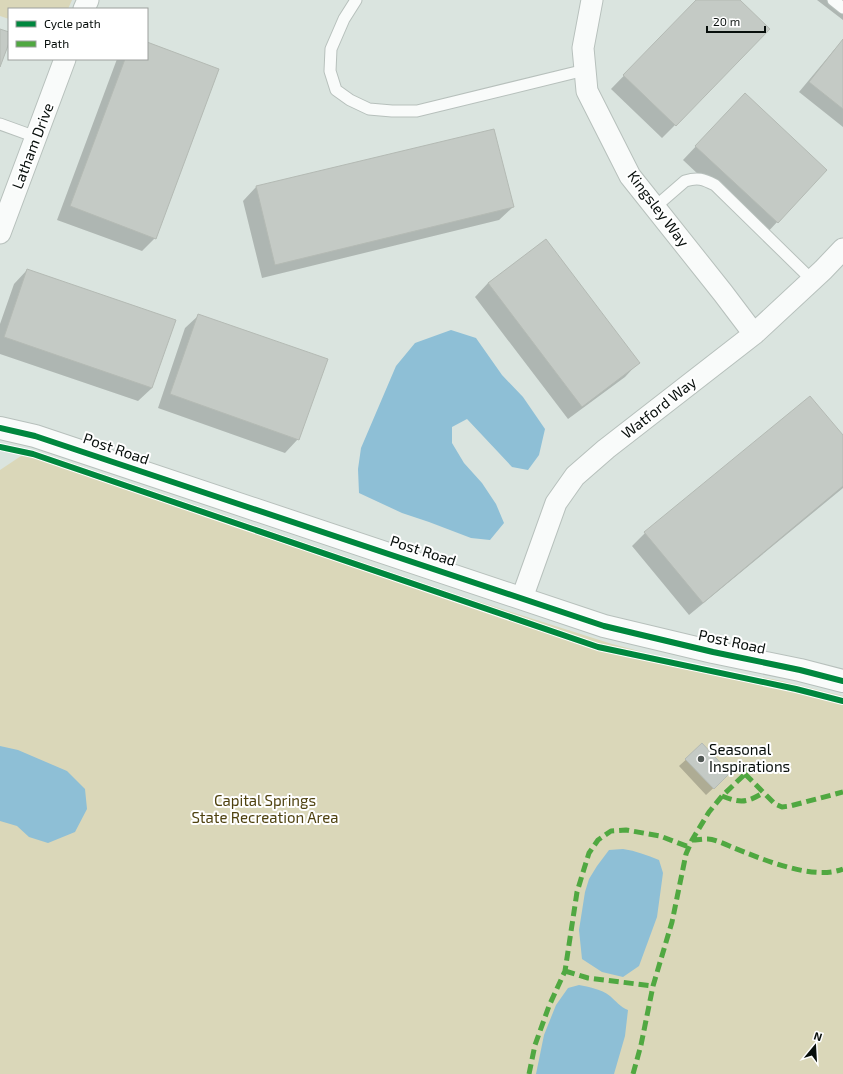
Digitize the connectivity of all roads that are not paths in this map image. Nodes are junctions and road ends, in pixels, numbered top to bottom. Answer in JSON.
{"nodes":[{"id":1,"x":356,"y":0,"type":"edge"},
{"id":2,"x":592,"y":0,"type":"edge"},
{"id":3,"x":833,"y":0,"type":"edge"},
{"id":4,"x":843,"y":8,"type":"edge"},
{"id":5,"x":66,"y":60,"type":"edge"},
{"id":6,"x":585,"y":70,"type":"junction"},
{"id":7,"x":0,"y":124,"type":"edge"},
{"id":8,"x":36,"y":137,"type":"junction"},
{"id":9,"x":655,"y":207,"type":"junction"},
{"id":10,"x":0,"y":234,"type":"edge"},
{"id":11,"x":843,"y":249,"type":"edge"},
{"id":12,"x":812,"y":280,"type":"junction"},
{"id":13,"x":754,"y":334,"type":"junction"},
{"id":14,"x":0,"y":428,"type":"edge"},
{"id":15,"x":522,"y":598,"type":"junction"},
{"id":16,"x":843,"y":681,"type":"edge"}],
"edges":[{"from":1,"to":6,"type":"lane"},
{"from":2,"to":6,"type":"street","name":"Kingsley Way"},
{"from":3,"to":4,"type":"lane"},
{"from":5,"to":8,"type":"street","name":"Latham Drive"},
{"from":6,"to":9,"type":"street","name":"Kingsley Way"},
{"from":7,"to":8,"type":"lane"},
{"from":8,"to":10,"type":"street","name":"Latham Drive"},
{"from":9,"to":12,"type":"lane"},
{"from":9,"to":13,"type":"street","name":"Kingsley Way"},
{"from":11,"to":12,"type":"street","name":"Watford Way"},
{"from":12,"to":13,"type":"street","name":"Watford Way"},
{"from":13,"to":15,"type":"street","name":"Watford Way"},
{"from":14,"to":15,"type":"street","name":"Post Road"},
{"from":15,"to":16,"type":"street","name":"Post Road"}]}
